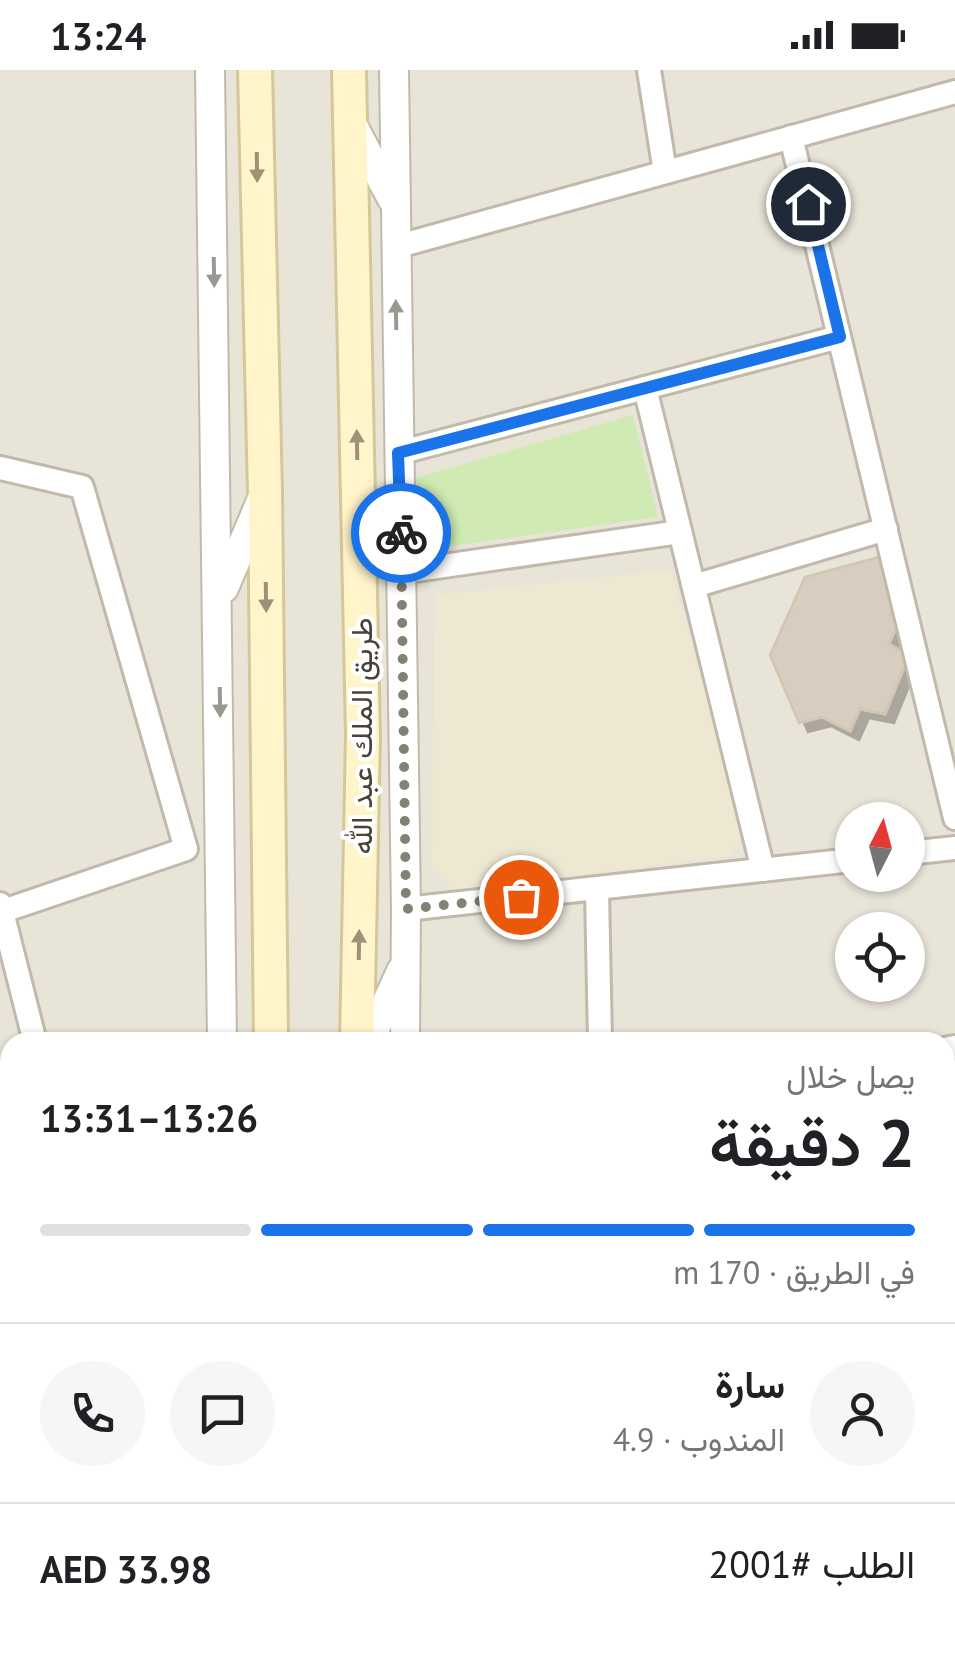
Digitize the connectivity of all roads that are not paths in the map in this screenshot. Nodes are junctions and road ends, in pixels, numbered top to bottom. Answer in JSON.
{"nodes":[{"id":1,"x":210,"y":70,"type":"edge"},
{"id":2,"x":255,"y":70,"type":"edge"},
{"id":3,"x":350,"y":70,"type":"edge"},
{"id":4,"x":394,"y":70,"type":"edge"},
{"id":5,"x":649,"y":70,"type":"edge"},
{"id":6,"x":955,"y":92,"type":"edge"},
{"id":7,"x":350,"y":119,"type":"junction"},
{"id":8,"x":792,"y":137,"type":"junction"},
{"id":9,"x":666,"y":172,"type":"junction"},
{"id":10,"x":395,"y":204,"type":"junction"},
{"id":11,"x":395,"y":247,"type":"junction"},
{"id":12,"x":840,"y":337,"type":"junction"},
{"id":13,"x":645,"y":388,"type":"junction"},
{"id":14,"x":398,"y":453,"type":"junction"},
{"id":15,"x":0,"y":468,"type":"edge"},
{"id":16,"x":265,"y":492,"type":"junction"},
{"id":17,"x":886,"y":530,"type":"junction"},
{"id":18,"x":680,"y":532,"type":"junction"},
{"id":19,"x":402,"y":572,"type":"junction"},
{"id":20,"x":694,"y":586,"type":"junction"},
{"id":21,"x":218,"y":600,"type":"junction"},
{"id":22,"x":955,"y":818,"type":"edge"},
{"id":23,"x":955,"y":848,"type":"edge"},
{"id":24,"x":925,"y":851,"type":"edge"},
{"id":25,"x":835,"y":862,"type":"edge"},
{"id":26,"x":764,"y":870,"type":"junction"},
{"id":27,"x":597,"y":889,"type":"junction"},
{"id":28,"x":1,"y":909,"type":"edge"},
{"id":29,"x":406,"y":909,"type":"junction"},
{"id":30,"x":405,"y":962,"type":"junction"},
{"id":31,"x":32,"y":1032,"type":"edge"},
{"id":32,"x":222,"y":1032,"type":"edge"},
{"id":33,"x":271,"y":1032,"type":"edge"},
{"id":34,"x":357,"y":1032,"type":"edge"},
{"id":35,"x":373,"y":1032,"type":"edge"},
{"id":36,"x":405,"y":1032,"type":"edge"},
{"id":37,"x":600,"y":1032,"type":"edge"}],
"edges":[{"from":1,"to":21,"type":"street","one_way":true},
{"from":2,"to":16,"type":"main road","one_way":true},
{"from":3,"to":7,"type":"main road","name":"طريق الملك عبد الله"},
{"from":4,"to":10,"type":"street"},
{"from":5,"to":9,"type":"street"},
{"from":6,"to":8,"type":"street"},
{"from":7,"to":10,"type":"street"},
{"from":34,"to":7,"type":"main road","name":"طريق الملك عبد الله","one_way":true},
{"from":8,"to":9,"type":"street"},
{"from":8,"to":12,"type":"street"},
{"from":9,"to":11,"type":"street"},
{"from":10,"to":11,"type":"street"},
{"from":14,"to":11,"type":"street","one_way":true},
{"from":12,"to":13,"type":"street"},
{"from":12,"to":17,"type":"street"},
{"from":13,"to":14,"type":"street"},
{"from":13,"to":18,"type":"street"},
{"from":14,"to":19,"type":"street"},
{"from":15,"to":28,"type":"street"},
{"from":16,"to":21,"type":"street"},
{"from":16,"to":33,"type":"main road","one_way":true},
{"from":17,"to":20,"type":"street"},
{"from":17,"to":22,"type":"street"},
{"from":18,"to":19,"type":"street"},
{"from":18,"to":20,"type":"street"},
{"from":19,"to":29,"type":"street"},
{"from":20,"to":26,"type":"street"},
{"from":21,"to":32,"type":"street","one_way":true},
{"from":23,"to":24,"type":"street"},
{"from":25,"to":26,"type":"street"},
{"from":26,"to":27,"type":"street"},
{"from":27,"to":29,"type":"street"},
{"from":27,"to":37,"type":"street"},
{"from":28,"to":31,"type":"street"},
{"from":29,"to":30,"type":"street"},
{"from":30,"to":35,"type":"street"},
{"from":30,"to":36,"type":"street"}]}
